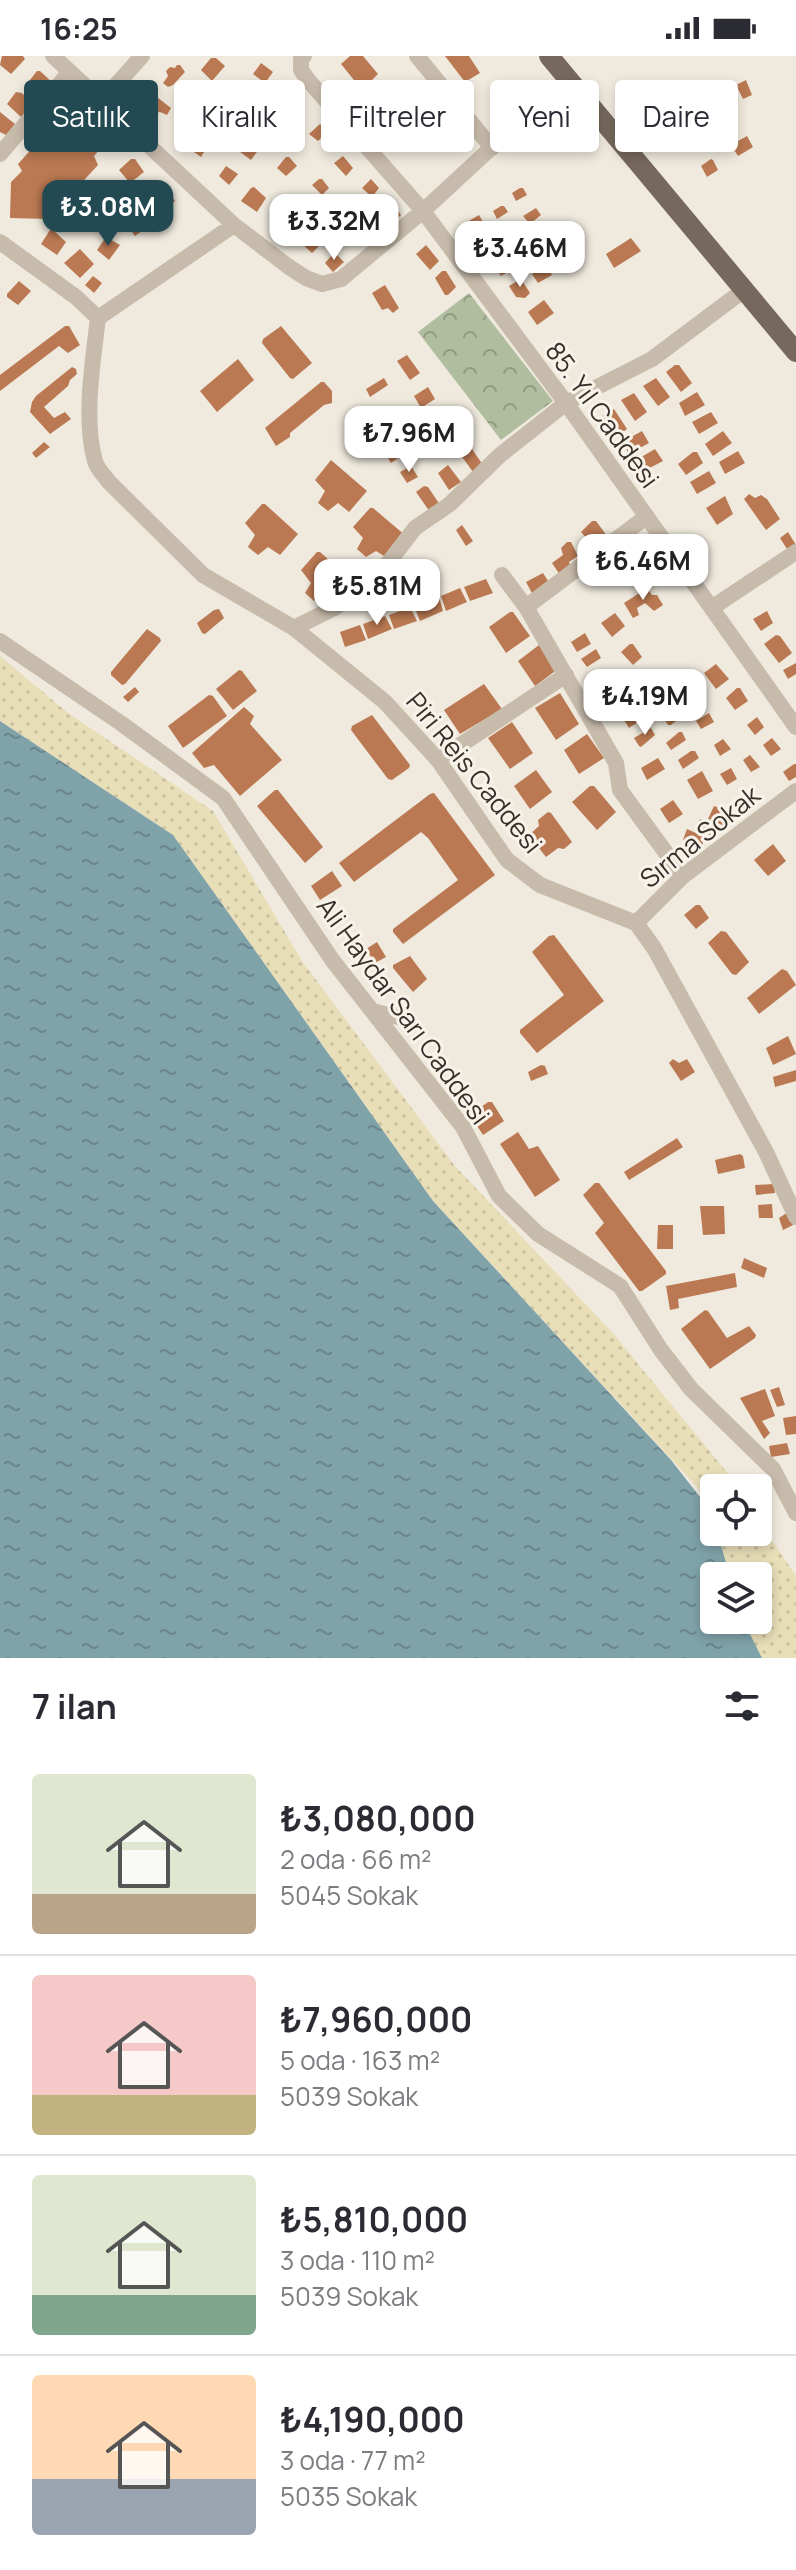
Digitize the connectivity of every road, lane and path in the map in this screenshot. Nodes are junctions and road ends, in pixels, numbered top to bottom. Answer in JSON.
{"nodes":[{"id":1,"x":53,"y":56,"type":"edge"},
{"id":2,"x":142,"y":56,"type":"edge"},
{"id":3,"x":304,"y":56,"type":"edge"},
{"id":4,"x":417,"y":56,"type":"edge"},
{"id":5,"x":549,"y":56,"type":"edge"},
{"id":6,"x":69,"y":73,"type":"junction"},
{"id":7,"x":77,"y":80,"type":"edge"},
{"id":8,"x":121,"y":80,"type":"edge"},
{"id":9,"x":568,"y":80,"type":"edge"},
{"id":10,"x":599,"y":117,"type":"edge"},
{"id":11,"x":490,"y":146,"type":"edge"},
{"id":12,"x":490,"y":150,"type":"edge"},
{"id":13,"x":155,"y":152,"type":"edge"},
{"id":14,"x":0,"y":154,"type":"edge"},
{"id":15,"x":423,"y":211,"type":"junction"},
{"id":16,"x":234,"y":225,"type":"junction"},
{"id":17,"x":0,"y":242,"type":"edge"},
{"id":18,"x":744,"y":290,"type":"junction"},
{"id":19,"x":98,"y":318,"type":"junction"},
{"id":20,"x":796,"y":352,"type":"edge"},
{"id":21,"x":566,"y":403,"type":"junction"},
{"id":22,"x":646,"y":517,"type":"junction"},
{"id":23,"x":796,"y":552,"type":"edge"},
{"id":24,"x":502,"y":575,"type":"dead end"},
{"id":25,"x":526,"y":607,"type":"junction"},
{"id":26,"x":713,"y":607,"type":"junction"},
{"id":27,"x":294,"y":628,"type":"junction"},
{"id":28,"x":0,"y":641,"type":"edge"},
{"id":29,"x":566,"y":675,"type":"junction"},
{"id":30,"x":796,"y":727,"type":"edge"},
{"id":31,"x":438,"y":760,"type":"junction"},
{"id":32,"x":796,"y":791,"type":"edge"},
{"id":33,"x":683,"y":876,"type":"junction"},
{"id":34,"x":636,"y":923,"type":"junction"},
{"id":35,"x":372,"y":1011,"type":"junction"},
{"id":36,"x":398,"y":1017,"type":"dead end"},
{"id":37,"x":796,"y":1217,"type":"edge"},
{"id":38,"x":796,"y":1513,"type":"edge"}],
"edges":[{"from":1,"to":6,"type":"street"},
{"from":2,"to":8,"type":"street"},
{"from":3,"to":15,"type":"street","name":"85. Yıl Caddesi"},
{"from":4,"to":11,"type":"street"},
{"from":5,"to":9,"type":"main road"},
{"from":6,"to":7,"type":"street"},
{"from":6,"to":14,"type":"street"},
{"from":10,"to":18,"type":"main road"},
{"from":12,"to":15,"type":"street"},
{"from":13,"to":16,"type":"street"},
{"from":15,"to":16,"type":"street"},
{"from":15,"to":21,"type":"street","name":"85. Yıl Caddesi"},
{"from":16,"to":19,"type":"street"},
{"from":17,"to":19,"type":"street"},
{"from":18,"to":20,"type":"main road"},
{"from":18,"to":21,"type":"street"},
{"from":19,"to":27,"type":"street","name":"Piri Reis Caddesi"},
{"from":21,"to":22,"type":"street","name":"85. Yıl Caddesi"},
{"from":21,"to":27,"type":"street"},
{"from":22,"to":25,"type":"street"},
{"from":22,"to":26,"type":"street","name":"85. Yıl Caddesi"},
{"from":23,"to":26,"type":"street"},
{"from":24,"to":25,"type":"street"},
{"from":25,"to":29,"type":"street"},
{"from":26,"to":30,"type":"street","name":"85. Yıl Caddesi"},
{"from":27,"to":31,"type":"street","name":"Piri Reis Caddesi"},
{"from":28,"to":35,"type":"street","name":"Ali Haydar Sarı Caddesi"},
{"from":29,"to":31,"type":"street"},
{"from":29,"to":33,"type":"street"},
{"from":31,"to":34,"type":"street","name":"Piri Reis Caddesi"},
{"from":32,"to":33,"type":"street","name":"Sırma Sokak"},
{"from":33,"to":34,"type":"street","name":"Sırma Sokak"},
{"from":34,"to":37,"type":"street"},
{"from":35,"to":36,"type":"street"},
{"from":35,"to":38,"type":"street","name":"Ali Haydar Sarı Caddesi"}]}
